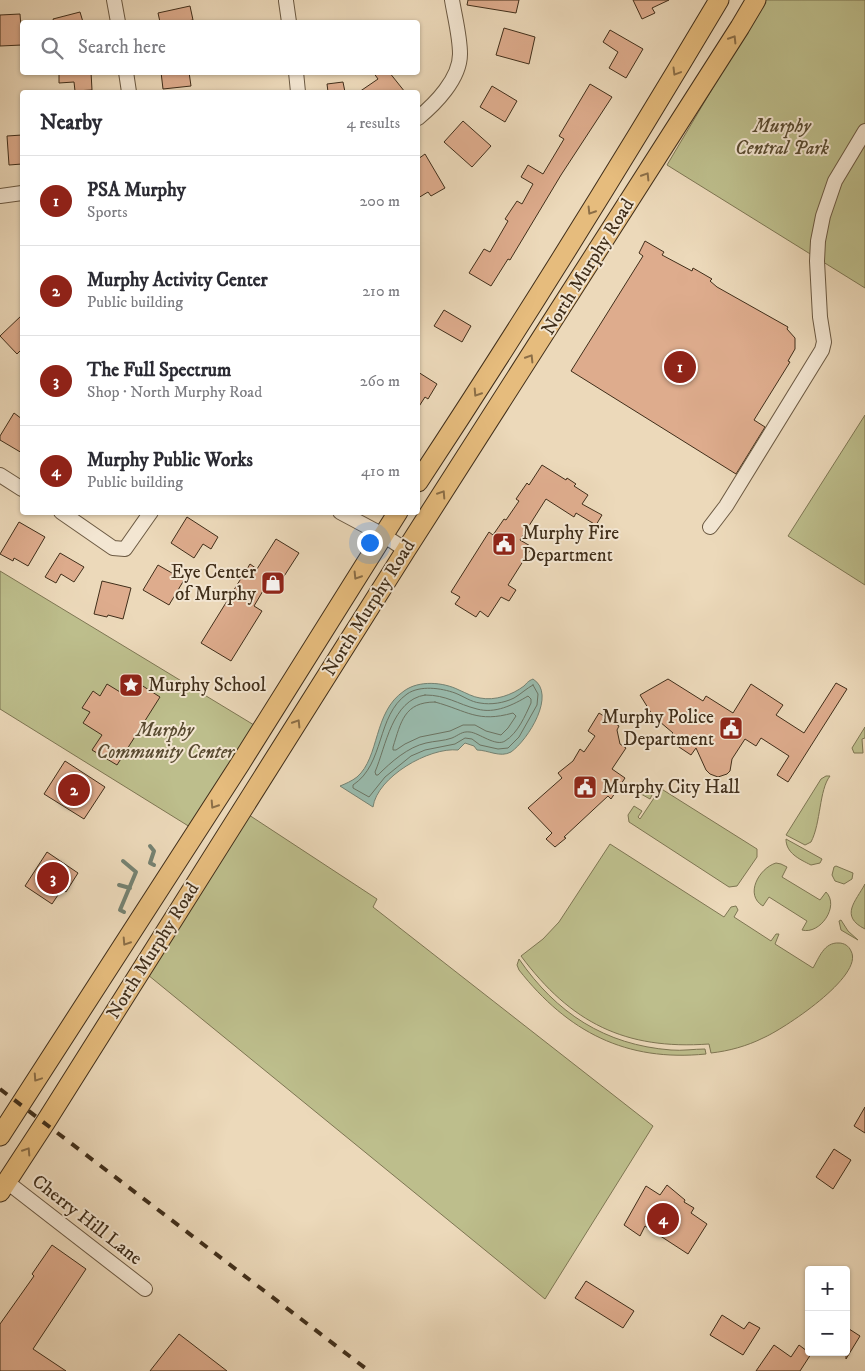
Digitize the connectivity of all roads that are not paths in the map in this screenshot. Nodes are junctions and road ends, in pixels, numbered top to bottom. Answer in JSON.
{"nodes":[{"id":1,"x":114,"y":0,"type":"edge"},
{"id":2,"x":452,"y":0,"type":"edge"},
{"id":3,"x":719,"y":0,"type":"edge"},
{"id":4,"x":756,"y":0,"type":"edge"},
{"id":5,"x":286,"y":2,"type":"dead end"},
{"id":6,"x":118,"y":20,"type":"edge"},
{"id":7,"x":289,"y":20,"type":"edge"},
{"id":8,"x":126,"y":75,"type":"edge"},
{"id":9,"x":296,"y":75,"type":"edge"},
{"id":10,"x":129,"y":90,"type":"edge"},
{"id":11,"x":298,"y":90,"type":"edge"},
{"id":12,"x":420,"y":116,"type":"edge"},
{"id":13,"x":865,"y":131,"type":"edge"},
{"id":14,"x":20,"y":193,"type":"edge"},
{"id":15,"x":0,"y":196,"type":"edge"},
{"id":16,"x":0,"y":475,"type":"edge"},
{"id":17,"x":420,"y":479,"type":"edge"},
{"id":18,"x":20,"y":487,"type":"edge"},
{"id":19,"x":65,"y":515,"type":"edge"},
{"id":20,"x":149,"y":515,"type":"edge"},
{"id":21,"x":346,"y":515,"type":"edge"},
{"id":22,"x":396,"y":515,"type":"edge"},
{"id":23,"x":421,"y":516,"type":"edge"},
{"id":24,"x":710,"y":527,"type":"dead end"},
{"id":25,"x":383,"y":535,"type":"junction"},
{"id":26,"x":406,"y":550,"type":"junction"},
{"id":27,"x":244,"y":757,"type":"junction"},
{"id":28,"x":266,"y":771,"type":"junction"},
{"id":29,"x":0,"y":1136,"type":"edge"},
{"id":30,"x":3,"y":1187,"type":"edge"},
{"id":31,"x":145,"y":1288,"type":"dead end"}],
"edges":[{"from":1,"to":6,"type":"street"},
{"from":2,"to":12,"type":"street"},
{"from":3,"to":17,"type":"main road","name":"North Murphy Road","one_way":true},
{"from":23,"to":4,"type":"main road","name":"North Murphy Road","one_way":true},
{"from":5,"to":7,"type":"street"},
{"from":8,"to":10,"type":"street"},
{"from":9,"to":11,"type":"street"},
{"from":13,"to":24,"type":"street"},
{"from":14,"to":15,"type":"street"},
{"from":16,"to":18,"type":"street"},
{"from":19,"to":20,"type":"street"},
{"from":21,"to":25,"type":"street"},
{"from":22,"to":25,"type":"main road","name":"North Murphy Road"},
{"from":23,"to":26,"type":"main road","name":"North Murphy Road"},
{"from":25,"to":26,"type":"street"},
{"from":25,"to":27,"type":"main road","name":"North Murphy Road","one_way":true},
{"from":28,"to":26,"type":"main road","name":"North Murphy Road","one_way":true},
{"from":27,"to":28,"type":"main road"},
{"from":27,"to":29,"type":"main road","name":"North Murphy Road","one_way":true},
{"from":30,"to":28,"type":"main road","name":"North Murphy Road","one_way":true},
{"from":30,"to":31,"type":"street","name":"Cherry Hill Lane"}]}
